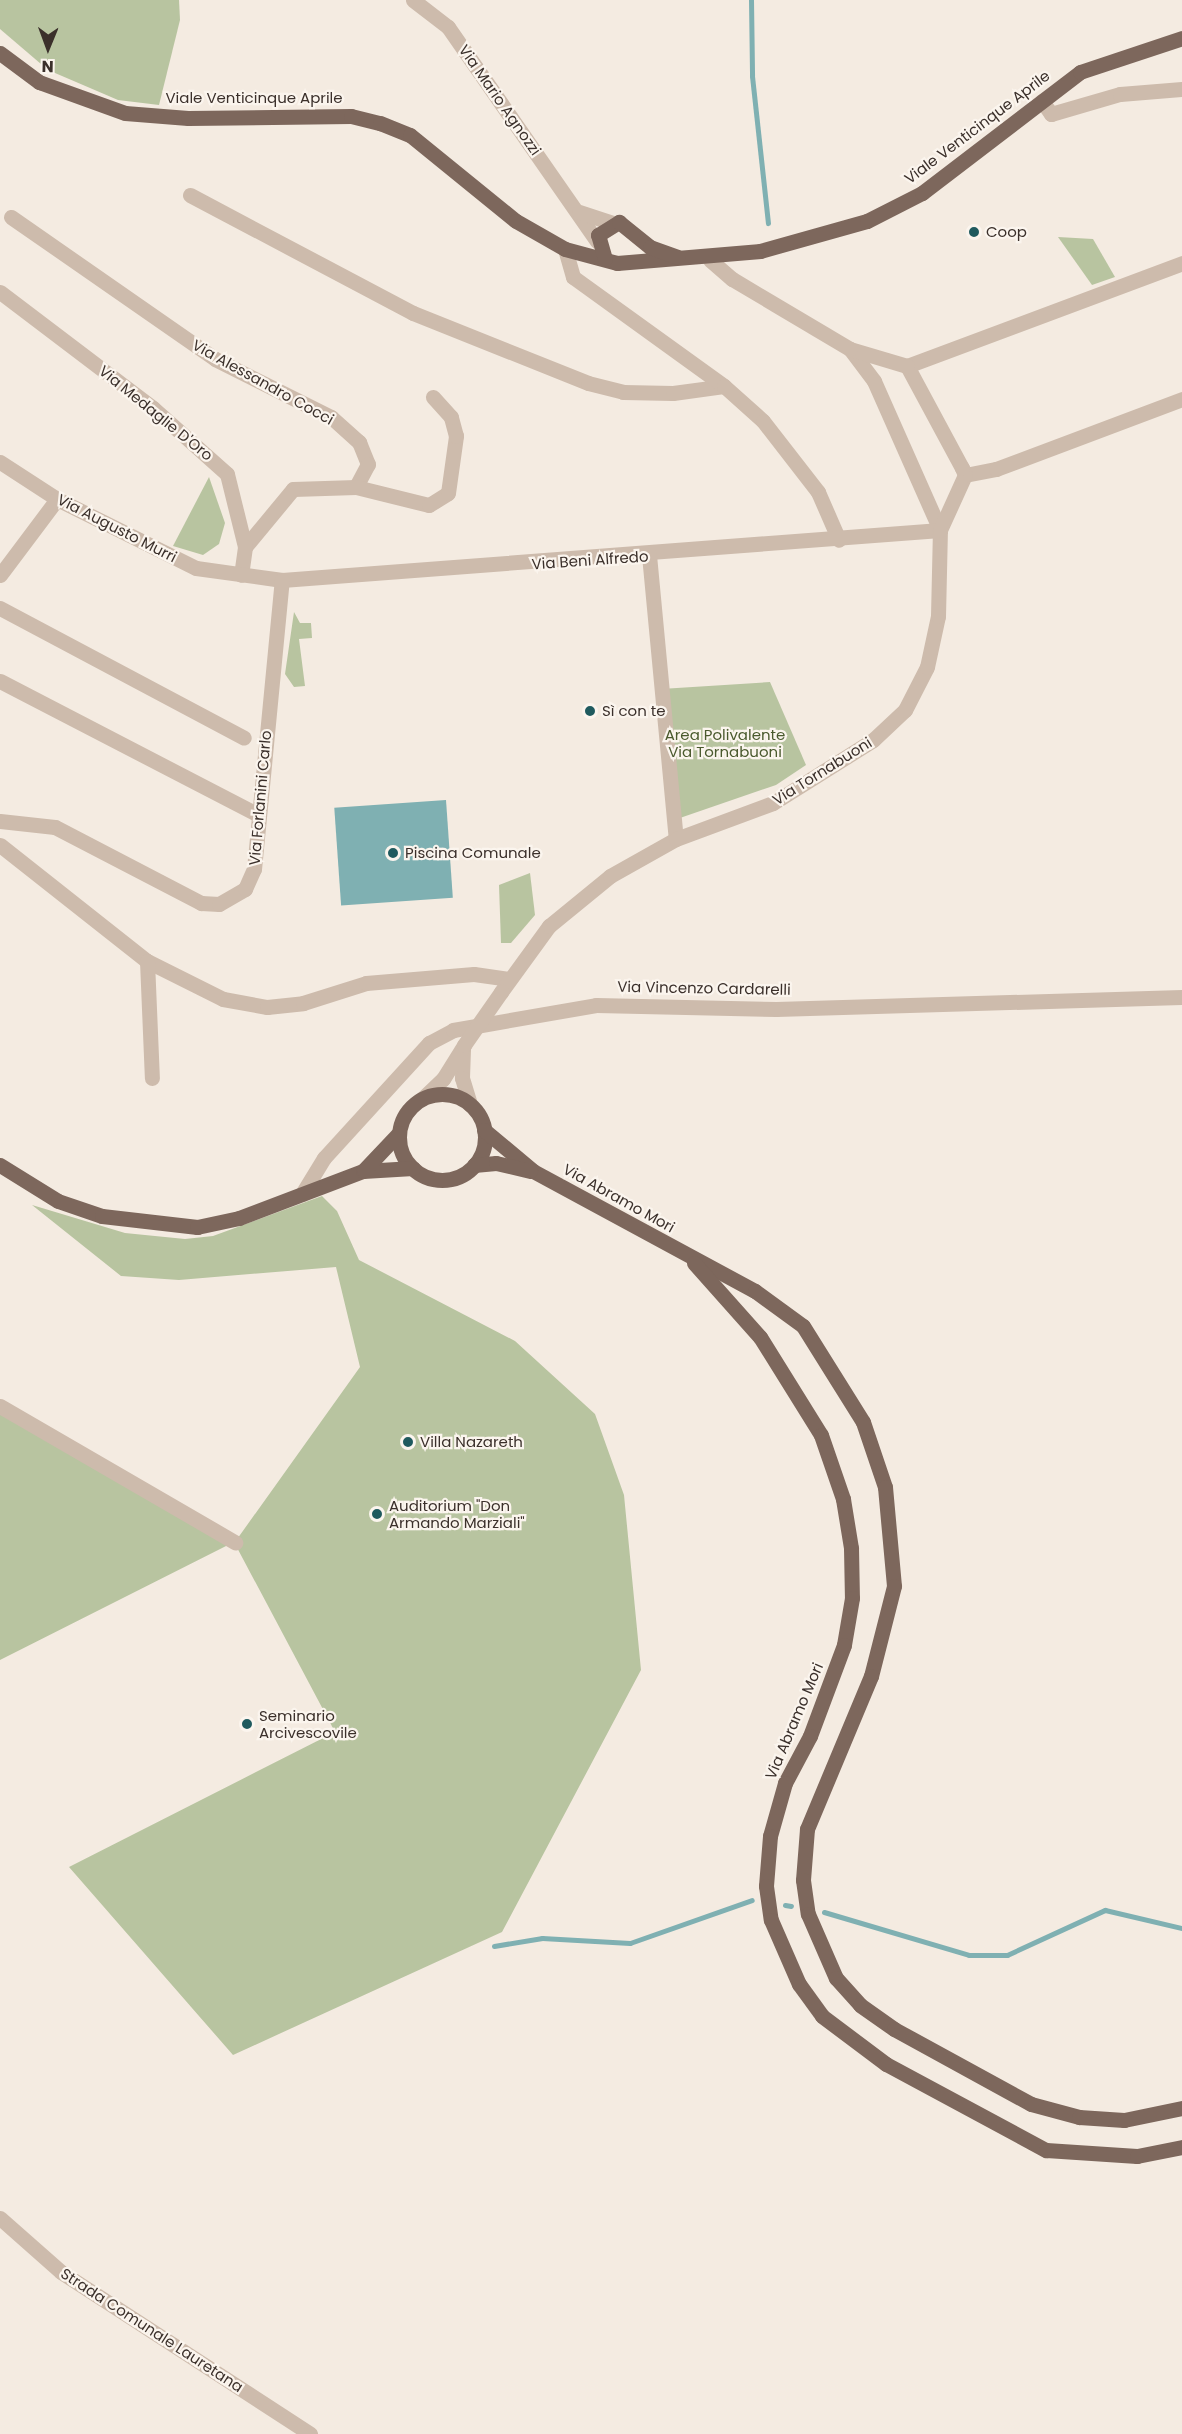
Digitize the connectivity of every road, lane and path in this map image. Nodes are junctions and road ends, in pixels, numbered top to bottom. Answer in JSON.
{"nodes":[{"id":1,"x":413,"y":0,"type":"edge"},
{"id":2,"x":1182,"y":38,"type":"edge"},
{"id":3,"x":0,"y":53,"type":"edge"},
{"id":4,"x":1182,"y":89,"type":"edge"},
{"id":5,"x":1042,"y":101,"type":"junction"},
{"id":6,"x":190,"y":195,"type":"dead end"},
{"id":7,"x":576,"y":211,"type":"junction"},
{"id":8,"x":11,"y":217,"type":"dead end"},
{"id":9,"x":613,"y":223,"type":"junction"},
{"id":10,"x":635,"y":234,"type":"junction"},
{"id":11,"x":597,"y":241,"type":"junction"},
{"id":12,"x":561,"y":246,"type":"junction"},
{"id":13,"x":605,"y":259,"type":"junction"},
{"id":14,"x":686,"y":260,"type":"junction"},
{"id":15,"x":710,"y":260,"type":"junction"},
{"id":16,"x":624,"y":262,"type":"junction"},
{"id":17,"x":1182,"y":263,"type":"edge"},
{"id":18,"x":0,"y":292,"type":"edge"},
{"id":19,"x":850,"y":349,"type":"junction"},
{"id":20,"x":900,"y":366,"type":"junction"},
{"id":21,"x":873,"y":381,"type":"junction"},
{"id":22,"x":724,"y":386,"type":"junction"},
{"id":23,"x":433,"y":397,"type":"dead end"},
{"id":24,"x":1182,"y":399,"type":"edge"},
{"id":25,"x":0,"y":462,"type":"edge"},
{"id":26,"x":965,"y":475,"type":"junction"},
{"id":27,"x":356,"y":487,"type":"junction"},
{"id":28,"x":57,"y":499,"type":"junction"},
{"id":29,"x":940,"y":530,"type":"junction"},
{"id":30,"x":839,"y":540,"type":"junction"},
{"id":31,"x":245,"y":547,"type":"junction"},
{"id":32,"x":649,"y":555,"type":"junction"},
{"id":33,"x":0,"y":575,"type":"edge"},
{"id":34,"x":241,"y":575,"type":"junction"},
{"id":35,"x":282,"y":580,"type":"junction"},
{"id":36,"x":0,"y":608,"type":"edge"},
{"id":37,"x":0,"y":681,"type":"edge"},
{"id":38,"x":244,"y":738,"type":"dead end"},
{"id":39,"x":258,"y":815,"type":"junction"},
{"id":40,"x":0,"y":822,"type":"edge"},
{"id":41,"x":676,"y":839,"type":"junction"},
{"id":42,"x":0,"y":845,"type":"edge"},
{"id":43,"x":147,"y":961,"type":"junction"},
{"id":44,"x":510,"y":979,"type":"junction"},
{"id":45,"x":1182,"y":997,"type":"edge"},
{"id":46,"x":464,"y":1045,"type":"junction"},
{"id":47,"x":152,"y":1078,"type":"dead end"},
{"id":48,"x":423,"y":1098,"type":"junction"},
{"id":49,"x":470,"y":1105,"type":"junction"},
{"id":50,"x":484,"y":1131,"type":"junction"},
{"id":51,"x":399,"y":1133,"type":"junction"},
{"id":52,"x":0,"y":1165,"type":"edge"},
{"id":53,"x":474,"y":1165,"type":"junction"},
{"id":54,"x":413,"y":1168,"type":"junction"},
{"id":55,"x":363,"y":1171,"type":"junction"},
{"id":56,"x":533,"y":1171,"type":"junction"},
{"id":57,"x":302,"y":1194,"type":"junction"},
{"id":58,"x":688,"y":1256,"type":"junction"},
{"id":59,"x":0,"y":1406,"type":"edge"},
{"id":60,"x":235,"y":1542,"type":"dead end"},
{"id":61,"x":1182,"y":2108,"type":"edge"},
{"id":62,"x":1182,"y":2147,"type":"edge"},
{"id":63,"x":0,"y":2218,"type":"edge"},
{"id":64,"x":310,"y":2434,"type":"edge"}],
"edges":[{"from":1,"to":7,"type":"street","name":"Via Mario Agnozzi"},
{"from":2,"to":5,"type":"main road","name":"Viale Venticinque Aprile"},
{"from":3,"to":12,"type":"main road","name":"Viale Venticinque Aprile"},
{"from":4,"to":5,"type":"street"},
{"from":5,"to":15,"type":"main road","name":"Viale Venticinque Aprile"},
{"from":6,"to":22,"type":"street"},
{"from":7,"to":9,"type":"street"},
{"from":7,"to":11,"type":"street","name":"Via Mario Agnozzi"},
{"from":8,"to":27,"type":"street","name":"Via Alessandro Cocci"},
{"from":9,"to":10,"type":"main road","name":"Viale Venticinque Aprile"},
{"from":9,"to":11,"type":"main road"},
{"from":10,"to":14,"type":"main road","name":"Viale Venticinque Aprile"},
{"from":10,"to":16,"type":"main road"},
{"from":11,"to":12,"type":"main road"},
{"from":11,"to":13,"type":"main road"},
{"from":12,"to":13,"type":"main road","name":"Viale Venticinque Aprile"},
{"from":12,"to":22,"type":"street"},
{"from":13,"to":16,"type":"main road","name":"Viale Venticinque Aprile"},
{"from":14,"to":15,"type":"main road","name":"Viale Venticinque Aprile"},
{"from":14,"to":16,"type":"main road","name":"Viale Venticinque Aprile"},
{"from":15,"to":19,"type":"street"},
{"from":17,"to":20,"type":"street"},
{"from":18,"to":31,"type":"street","name":"Via Medaglie D'Oro"},
{"from":19,"to":20,"type":"street"},
{"from":19,"to":21,"type":"street"},
{"from":20,"to":21,"type":"street"},
{"from":20,"to":26,"type":"street"},
{"from":21,"to":29,"type":"street"},
{"from":22,"to":30,"type":"street"},
{"from":23,"to":27,"type":"street"},
{"from":24,"to":26,"type":"street"},
{"from":25,"to":28,"type":"street","name":"Via Augusto Murri"},
{"from":26,"to":29,"type":"street"},
{"from":27,"to":31,"type":"street"},
{"from":28,"to":33,"type":"street"},
{"from":28,"to":34,"type":"street","name":"Via Augusto Murri"},
{"from":29,"to":30,"type":"street","name":"Via Beni Alfredo"},
{"from":29,"to":41,"type":"street","name":"Via Tornabuoni"},
{"from":30,"to":32,"type":"street","name":"Via Beni Alfredo"},
{"from":31,"to":34,"type":"street","name":"Via Medaglie D'Oro"},
{"from":32,"to":35,"type":"street","name":"Via Beni Alfredo"},
{"from":32,"to":41,"type":"street"},
{"from":34,"to":35,"type":"street","name":"Via Beni Alfredo"},
{"from":35,"to":39,"type":"street","name":"Via Forlanini Carlo"},
{"from":36,"to":38,"type":"street"},
{"from":37,"to":39,"type":"street"},
{"from":39,"to":40,"type":"street","name":"Via Forlanini Carlo"},
{"from":41,"to":44,"type":"street","name":"Via Tornabuoni"},
{"from":42,"to":43,"type":"street"},
{"from":43,"to":44,"type":"street"},
{"from":43,"to":47,"type":"street"},
{"from":44,"to":46,"type":"street","name":"Via Tornabuoni","bridge":true},
{"from":45,"to":57,"type":"street","name":"Via Vincenzo Cardarelli"},
{"from":46,"to":48,"type":"street","name":"Via Tornabuoni"},
{"from":46,"to":49,"type":"street"},
{"from":48,"to":49,"type":"main road"},
{"from":48,"to":51,"type":"main road"},
{"from":49,"to":50,"type":"main road"},
{"from":50,"to":53,"type":"main road"},
{"from":50,"to":56,"type":"main road","name":"Via Abramo Mori"},
{"from":51,"to":54,"type":"main road"},
{"from":51,"to":55,"type":"main road"},
{"from":52,"to":57,"type":"main road"},
{"from":53,"to":54,"type":"main road"},
{"from":53,"to":56,"type":"main road","name":"Via Abramo Mori"},
{"from":54,"to":55,"type":"main road"},
{"from":55,"to":57,"type":"main road"},
{"from":56,"to":58,"type":"main road","name":"Via Abramo Mori"},
{"from":58,"to":61,"type":"main road","name":"Via Abramo Mori"},
{"from":58,"to":62,"type":"main road","name":"Via Abramo Mori"},
{"from":59,"to":60,"type":"street"},
{"from":63,"to":64,"type":"street","name":"Strada Comunale Lauretana"}]}
